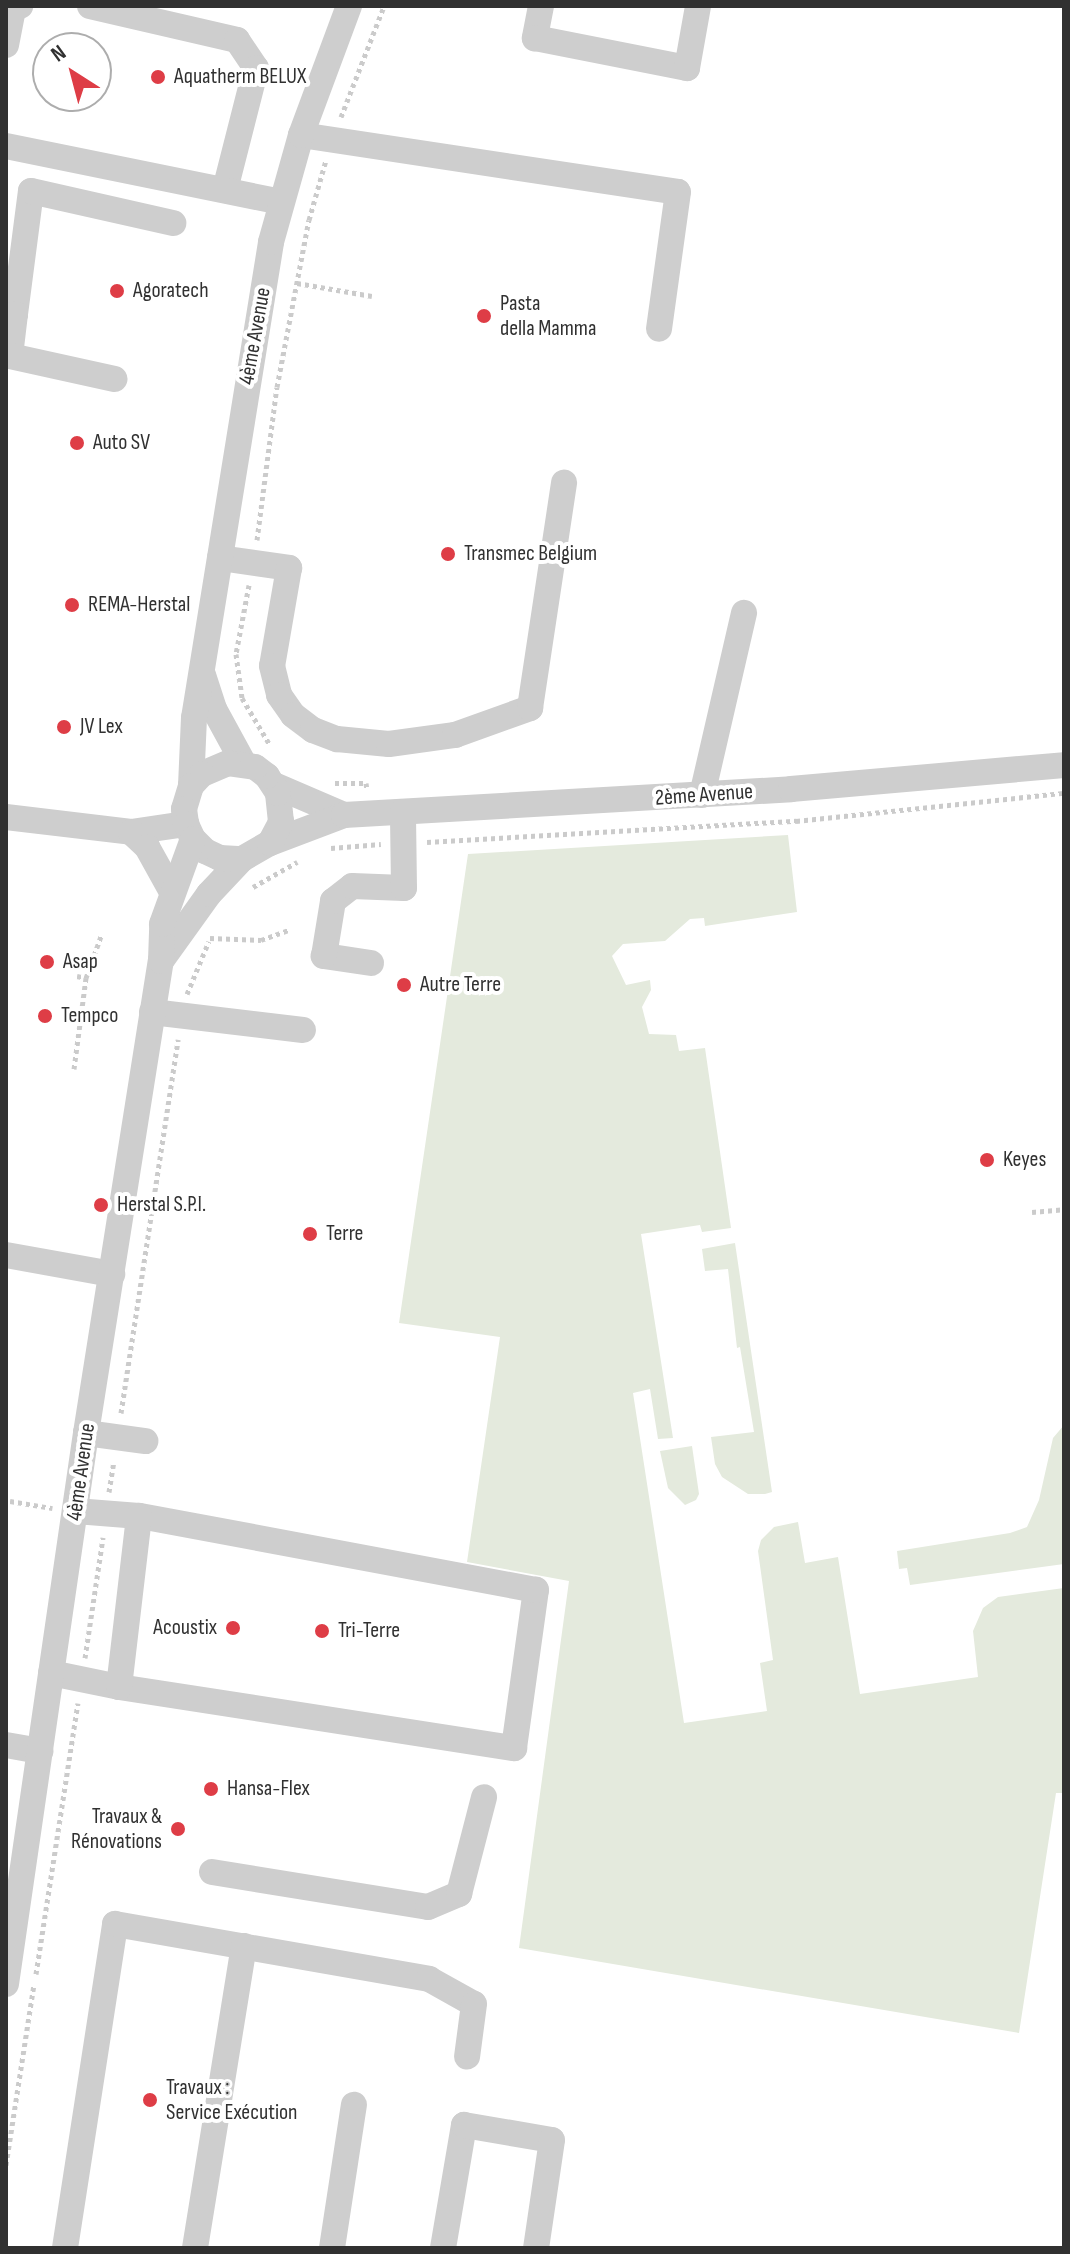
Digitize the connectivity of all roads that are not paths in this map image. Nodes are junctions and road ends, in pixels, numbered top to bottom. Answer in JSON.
{"nodes":[{"id":1,"x":20,"y":6,"type":"edge"},
{"id":2,"x":90,"y":6,"type":"edge"},
{"id":3,"x":541,"y":6,"type":"edge"},
{"id":4,"x":698,"y":6,"type":"edge"},
{"id":5,"x":338,"y":10,"type":"edge"},
{"id":6,"x":6,"y":45,"type":"edge"},
{"id":7,"x":301,"y":135,"type":"junction"},
{"id":8,"x":6,"y":146,"type":"edge"},
{"id":9,"x":225,"y":190,"type":"junction"},
{"id":10,"x":281,"y":202,"type":"junction"},
{"id":11,"x":173,"y":223,"type":"dead end"},
{"id":12,"x":10,"y":314,"type":"edge"},
{"id":13,"x":659,"y":329,"type":"dead end"},
{"id":14,"x":115,"y":379,"type":"dead end"},
{"id":15,"x":564,"y":483,"type":"dead end"},
{"id":16,"x":220,"y":558,"type":"junction"},
{"id":17,"x":744,"y":613,"type":"dead end"},
{"id":18,"x":203,"y":675,"type":"junction"},
{"id":19,"x":244,"y":764,"type":"junction"},
{"id":20,"x":1064,"y":765,"type":"edge"},
{"id":21,"x":274,"y":785,"type":"junction"},
{"id":22,"x":191,"y":786,"type":"junction"},
{"id":23,"x":702,"y":795,"type":"junction"},
{"id":24,"x":403,"y":812,"type":"junction"},
{"id":25,"x":356,"y":814,"type":"junction"},
{"id":26,"x":6,"y":817,"type":"edge"},
{"id":27,"x":131,"y":832,"type":"junction"},
{"id":28,"x":190,"y":832,"type":"junction"},
{"id":29,"x":270,"y":843,"type":"junction"},
{"id":30,"x":242,"y":859,"type":"junction"},
{"id":31,"x":172,"y":892,"type":"junction"},
{"id":32,"x":161,"y":961,"type":"junction"},
{"id":33,"x":371,"y":963,"type":"dead end"},
{"id":34,"x":152,"y":1012,"type":"junction"},
{"id":35,"x":303,"y":1030,"type":"dead end"},
{"id":36,"x":6,"y":1255,"type":"edge"},
{"id":37,"x":112,"y":1274,"type":"junction"},
{"id":38,"x":86,"y":1433,"type":"junction"},
{"id":39,"x":145,"y":1441,"type":"dead end"},
{"id":40,"x":75,"y":1511,"type":"junction"},
{"id":41,"x":139,"y":1516,"type":"junction"},
{"id":42,"x":51,"y":1673,"type":"junction"},
{"id":43,"x":119,"y":1687,"type":"junction"},
{"id":44,"x":6,"y":1745,"type":"edge"},
{"id":45,"x":40,"y":1751,"type":"junction"},
{"id":46,"x":484,"y":1797,"type":"dead end"},
{"id":47,"x":212,"y":1872,"type":"dead end"},
{"id":48,"x":244,"y":1946,"type":"junction"},
{"id":49,"x":6,"y":1984,"type":"edge"},
{"id":50,"x":467,"y":2057,"type":"dead end"},
{"id":51,"x":354,"y":2105,"type":"dead end"},
{"id":52,"x":65,"y":2248,"type":"edge"},
{"id":53,"x":195,"y":2248,"type":"edge"},
{"id":54,"x":332,"y":2248,"type":"edge"},
{"id":55,"x":443,"y":2248,"type":"edge"},
{"id":56,"x":536,"y":2248,"type":"edge"}],
"edges":[{"from":1,"to":6,"type":"street"},
{"from":2,"to":9,"type":"street"},
{"from":3,"to":4,"type":"street"},
{"from":5,"to":7,"type":"street","name":"4ème Avenue"},
{"from":7,"to":10,"type":"street","name":"4ème Avenue"},
{"from":7,"to":13,"type":"street"},
{"from":8,"to":9,"type":"street"},
{"from":9,"to":10,"type":"street"},
{"from":10,"to":16,"type":"street","name":"4ème Avenue"},
{"from":11,"to":12,"type":"street"},
{"from":12,"to":14,"type":"street"},
{"from":15,"to":16,"type":"street"},
{"from":16,"to":18,"type":"street","name":"4ème Avenue"},
{"from":17,"to":23,"type":"street"},
{"from":18,"to":19,"type":"street","name":"4ème Avenue"},
{"from":18,"to":22,"type":"street","name":"4ème Avenue"},
{"from":19,"to":21,"type":"street","name":"4ème Avenue"},
{"from":19,"to":22,"type":"street"},
{"from":20,"to":23,"type":"street","name":"2ème Avenue"},
{"from":21,"to":25,"type":"street","name":"2ème Avenue"},
{"from":21,"to":29,"type":"street"},
{"from":22,"to":28,"type":"street","name":"4ème Avenue"},
{"from":23,"to":24,"type":"street","name":"2ème Avenue"},
{"from":24,"to":25,"type":"street","name":"2ème Avenue"},
{"from":24,"to":33,"type":"street"},
{"from":25,"to":29,"type":"street","name":"2ème Avenue"},
{"from":26,"to":27,"type":"street"},
{"from":27,"to":28,"type":"street"},
{"from":27,"to":31,"type":"street"},
{"from":28,"to":30,"type":"street"},
{"from":28,"to":31,"type":"street","name":"4ème Avenue"},
{"from":29,"to":30,"type":"street","name":"4ème Avenue"},
{"from":30,"to":32,"type":"street","name":"4ème Avenue"},
{"from":31,"to":32,"type":"street","name":"4ème Avenue"},
{"from":32,"to":34,"type":"street","name":"4ème Avenue"},
{"from":34,"to":35,"type":"street"},
{"from":34,"to":37,"type":"street","name":"4ème Avenue"},
{"from":36,"to":37,"type":"street"},
{"from":37,"to":38,"type":"street","name":"4ème Avenue"},
{"from":38,"to":39,"type":"street"},
{"from":38,"to":40,"type":"street","name":"4ème Avenue"},
{"from":40,"to":41,"type":"street"},
{"from":40,"to":42,"type":"street","name":"4ème Avenue"},
{"from":41,"to":43,"type":"street"},
{"from":41,"to":43,"type":"street"},
{"from":42,"to":43,"type":"street"},
{"from":42,"to":45,"type":"street","name":"4ème Avenue"},
{"from":44,"to":45,"type":"street"},
{"from":45,"to":49,"type":"street","name":"4ème Avenue"},
{"from":46,"to":47,"type":"street"},
{"from":48,"to":50,"type":"street"},
{"from":48,"to":52,"type":"street"},
{"from":48,"to":53,"type":"street"},
{"from":51,"to":54,"type":"street"},
{"from":55,"to":56,"type":"street"}]}
